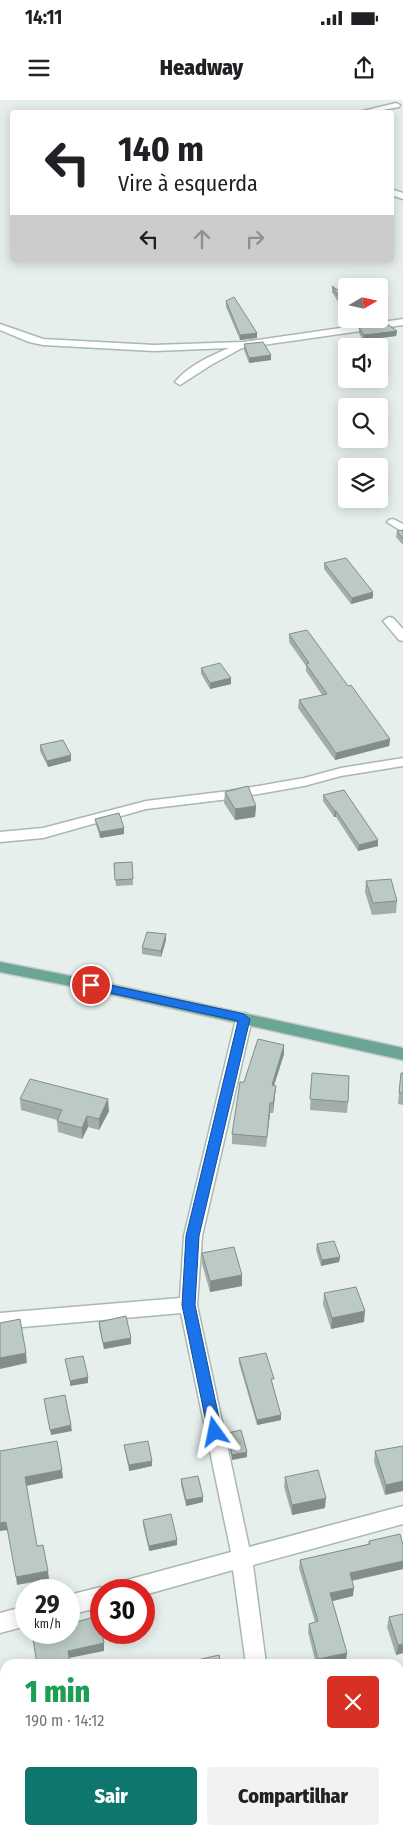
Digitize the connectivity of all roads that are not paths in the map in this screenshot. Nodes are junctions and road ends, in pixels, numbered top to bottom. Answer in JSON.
{"nodes":[{"id":1,"x":396,"y":105,"type":"dead end"},
{"id":2,"x":372,"y":110,"type":"edge"},
{"id":3,"x":403,"y":322,"type":"edge"},
{"id":4,"x":0,"y":327,"type":"edge"},
{"id":5,"x":243,"y":345,"type":"junction"},
{"id":6,"x":180,"y":382,"type":"dead end"},
{"id":7,"x":389,"y":621,"type":"dead end"},
{"id":8,"x":403,"y":637,"type":"edge"},
{"id":9,"x":403,"y":762,"type":"edge"},
{"id":10,"x":0,"y":837,"type":"edge"},
{"id":11,"x":0,"y":967,"type":"edge"},
{"id":12,"x":244,"y":1019,"type":"junction"},
{"id":13,"x":403,"y":1054,"type":"edge"},
{"id":14,"x":188,"y":1305,"type":"junction"},
{"id":15,"x":0,"y":1321,"type":"edge"},
{"id":16,"x":403,"y":1515,"type":"edge"},
{"id":17,"x":242,"y":1560,"type":"junction"},
{"id":18,"x":155,"y":1583,"type":"edge"},
{"id":19,"x":15,"y":1619,"type":"edge"},
{"id":20,"x":0,"y":1623,"type":"edge"},
{"id":21,"x":255,"y":1659,"type":"edge"}],
"edges":[{"from":1,"to":2,"type":"street"},
{"from":3,"to":5,"type":"street"},
{"from":4,"to":5,"type":"street"},
{"from":5,"to":6,"type":"street"},
{"from":7,"to":8,"type":"street"},
{"from":9,"to":10,"type":"street"},
{"from":11,"to":12,"type":"main road"},
{"from":12,"to":13,"type":"main road"},
{"from":12,"to":14,"type":"street"},
{"from":14,"to":15,"type":"street"},
{"from":14,"to":17,"type":"street"},
{"from":16,"to":17,"type":"street"},
{"from":17,"to":18,"type":"street"},
{"from":17,"to":21,"type":"street"},
{"from":19,"to":20,"type":"street"}]}
